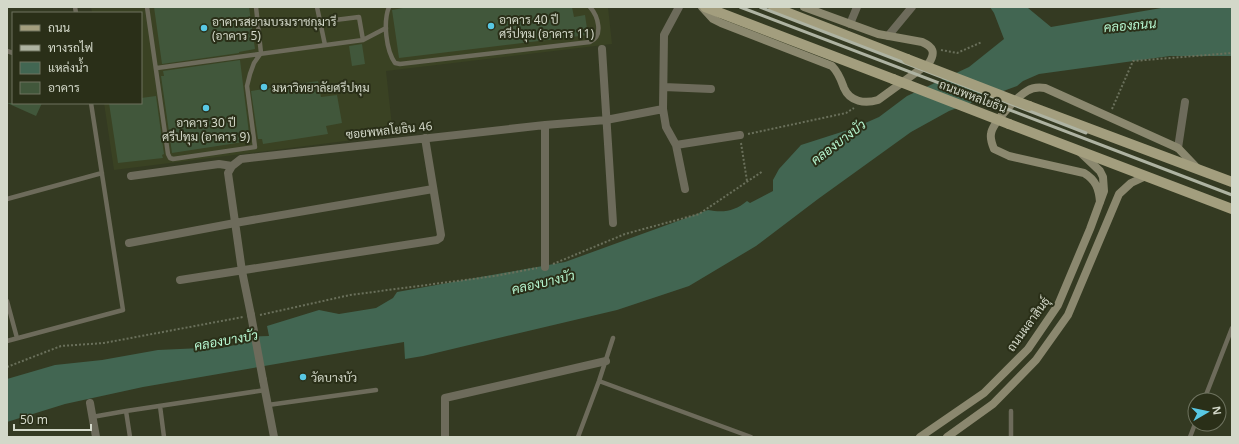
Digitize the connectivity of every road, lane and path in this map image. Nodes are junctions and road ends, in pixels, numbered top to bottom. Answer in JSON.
{"nodes":[{"id":1,"x":147,"y":7,"type":"edge"},
{"id":2,"x":256,"y":7,"type":"edge"},
{"id":3,"x":317,"y":7,"type":"edge"},
{"id":4,"x":389,"y":7,"type":"edge"},
{"id":5,"x":590,"y":7,"type":"edge"},
{"id":6,"x":680,"y":7,"type":"edge"},
{"id":7,"x":703,"y":7,"type":"edge"},
{"id":8,"x":773,"y":7,"type":"edge"},
{"id":9,"x":804,"y":7,"type":"edge"},
{"id":10,"x":857,"y":7,"type":"edge"},
{"id":11,"x":912,"y":7,"type":"edge"},
{"id":12,"x":319,"y":22,"type":"junction"},
{"id":13,"x":850,"y":24,"type":"junction"},
{"id":14,"x":386,"y":28,"type":"junction"},
{"id":15,"x":888,"y":36,"type":"junction"},
{"id":16,"x":363,"y":40,"type":"junction"},
{"id":17,"x":982,"y":42,"type":"dead end"},
{"id":18,"x":324,"y":45,"type":"junction"},
{"id":19,"x":602,"y":49,"type":"dead end"},
{"id":20,"x":932,"y":49,"type":"junction"},
{"id":21,"x":261,"y":53,"type":"junction"},
{"id":22,"x":1232,"y":53,"type":"edge"},
{"id":23,"x":157,"y":68,"type":"junction"},
{"id":24,"x":664,"y":87,"type":"junction"},
{"id":25,"x":711,"y":89,"type":"dead end"},
{"id":26,"x":864,"y":102,"type":"junction"},
{"id":27,"x":1185,"y":102,"type":"dead end"},
{"id":28,"x":91,"y":104,"type":"edge"},
{"id":29,"x":663,"y":109,"type":"junction"},
{"id":30,"x":1109,"y":117,"type":"junction"},
{"id":31,"x":606,"y":120,"type":"junction"},
{"id":32,"x":545,"y":125,"type":"junction"},
{"id":33,"x":740,"y":135,"type":"junction"},
{"id":34,"x":425,"y":138,"type":"junction"},
{"id":35,"x":676,"y":145,"type":"junction"},
{"id":36,"x":1178,"y":148,"type":"junction"},
{"id":37,"x":1077,"y":151,"type":"junction"},
{"id":38,"x":232,"y":166,"type":"junction"},
{"id":39,"x":1199,"y":170,"type":"junction"},
{"id":40,"x":763,"y":171,"type":"dead end"},
{"id":41,"x":102,"y":173,"type":"junction"},
{"id":42,"x":131,"y":176,"type":"dead end"},
{"id":43,"x":1146,"y":176,"type":"junction"},
{"id":44,"x":748,"y":181,"type":"junction"},
{"id":45,"x":1232,"y":182,"type":"edge"},
{"id":46,"x":1096,"y":184,"type":"junction"},
{"id":47,"x":433,"y":189,"type":"junction"},
{"id":48,"x":684,"y":189,"type":"dead end"},
{"id":49,"x":1104,"y":191,"type":"junction"},
{"id":50,"x":1119,"y":194,"type":"junction"},
{"id":51,"x":7,"y":199,"type":"edge"},
{"id":52,"x":1100,"y":202,"type":"junction"},
{"id":53,"x":1232,"y":209,"type":"edge"},
{"id":54,"x":235,"y":223,"type":"junction"},
{"id":55,"x":614,"y":223,"type":"dead end"},
{"id":56,"x":1090,"y":229,"type":"junction"},
{"id":57,"x":1101,"y":234,"type":"junction"},
{"id":58,"x":129,"y":243,"type":"dead end"},
{"id":59,"x":546,"y":267,"type":"junction"},
{"id":60,"x":242,"y":271,"type":"junction"},
{"id":61,"x":180,"y":280,"type":"dead end"},
{"id":62,"x":7,"y":301,"type":"edge"},
{"id":63,"x":252,"y":315,"type":"junction"},
{"id":64,"x":1232,"y":328,"type":"edge"},
{"id":65,"x":17,"y":338,"type":"junction"},
{"id":66,"x":613,"y":338,"type":"dead end"},
{"id":67,"x":7,"y":342,"type":"edge"},
{"id":68,"x":606,"y":361,"type":"junction"},
{"id":69,"x":7,"y":367,"type":"edge"},
{"id":70,"x":599,"y":381,"type":"junction"},
{"id":71,"x":265,"y":390,"type":"junction"},
{"id":72,"x":376,"y":390,"type":"dead end"},
{"id":73,"x":1207,"y":392,"type":"edge"},
{"id":74,"x":90,"y":403,"type":"dead end"},
{"id":75,"x":160,"y":406,"type":"junction"},
{"id":76,"x":268,"y":406,"type":"junction"},
{"id":77,"x":1011,"y":411,"type":"dead end"},
{"id":78,"x":126,"y":412,"type":"junction"},
{"id":79,"x":92,"y":417,"type":"junction"},
{"id":80,"x":96,"y":437,"type":"edge"},
{"id":81,"x":130,"y":437,"type":"edge"},
{"id":82,"x":164,"y":437,"type":"edge"},
{"id":83,"x":274,"y":437,"type":"edge"},
{"id":84,"x":445,"y":437,"type":"edge"},
{"id":85,"x":578,"y":437,"type":"edge"},
{"id":86,"x":751,"y":437,"type":"edge"},
{"id":87,"x":920,"y":437,"type":"edge"},
{"id":88,"x":947,"y":437,"type":"edge"},
{"id":89,"x":1011,"y":437,"type":"edge"}],
"edges":[{"from":1,"to":23,"type":"lane"},
{"from":2,"to":21,"type":"lane"},
{"from":3,"to":12,"type":"lane"},
{"from":4,"to":14,"type":"lane"},
{"from":5,"to":14,"type":"lane"},
{"from":6,"to":24,"type":"street"},
{"from":7,"to":26,"type":"main road"},
{"from":7,"to":37,"type":"main road","name":"ถนนพหลโยธิน","bridge":true},
{"from":8,"to":39,"type":"main road","name":"ถนนพหลโยธิน","bridge":true},
{"from":9,"to":13,"type":"main road"},
{"from":10,"to":13,"type":"street"},
{"from":11,"to":15,"type":"street"},
{"from":12,"to":16,"type":"lane"},
{"from":12,"to":18,"type":"lane"},
{"from":13,"to":15,"type":"main road"},
{"from":14,"to":16,"type":"lane"},
{"from":15,"to":20,"type":"main road"},
{"from":16,"to":18,"type":"lane"},
{"from":17,"to":20,"type":"path"},
{"from":18,"to":21,"type":"lane"},
{"from":19,"to":31,"type":"street"},
{"from":20,"to":26,"type":"main road"},
{"from":21,"to":23,"type":"lane"},
{"from":21,"to":23,"type":"lane"},
{"from":22,"to":30,"type":"path"},
{"from":24,"to":25,"type":"street"},
{"from":24,"to":29,"type":"street"},
{"from":26,"to":33,"type":"path"},
{"from":27,"to":36,"type":"street"},
{"from":28,"to":41,"type":"lane"},
{"from":29,"to":31,"type":"street","name":"ซอยพหลโยธิน 46"},
{"from":29,"to":35,"type":"street"},
{"from":30,"to":36,"type":"main road"},
{"from":30,"to":46,"type":"main road"},
{"from":31,"to":32,"type":"street","name":"ซอยพหลโยธิน 46"},
{"from":31,"to":55,"type":"street"},
{"from":32,"to":34,"type":"street","name":"ซอยพหลโยธิน 46"},
{"from":32,"to":59,"type":"street"},
{"from":33,"to":35,"type":"street"},
{"from":33,"to":44,"type":"path"},
{"from":34,"to":38,"type":"street","name":"ซอยพหลโยธิน 46"},
{"from":34,"to":47,"type":"street"},
{"from":35,"to":48,"type":"street"},
{"from":36,"to":39,"type":"main road"},
{"from":37,"to":43,"type":"main road","name":"ถนนพหลโยธิน"},
{"from":37,"to":49,"type":"main road"},
{"from":38,"to":42,"type":"street"},
{"from":38,"to":54,"type":"street"},
{"from":39,"to":45,"type":"main road","name":"ถนนพหลโยธิน"},
{"from":40,"to":44,"type":"path"},
{"from":41,"to":51,"type":"lane"},
{"from":41,"to":65,"type":"lane"},
{"from":43,"to":50,"type":"main road"},
{"from":43,"to":53,"type":"main road","name":"ถนนพหลโยธิน"},
{"from":44,"to":59,"type":"path"},
{"from":46,"to":49,"type":"main road"},
{"from":46,"to":52,"type":"main road"},
{"from":47,"to":54,"type":"street"},
{"from":47,"to":60,"type":"street"},
{"from":49,"to":50,"type":"main road"},
{"from":49,"to":52,"type":"main road","name":"ถนนผลาสินธุ์"},
{"from":50,"to":57,"type":"main road"},
{"from":52,"to":56,"type":"main road","name":"ถนนผลาสินธุ์"},
{"from":54,"to":58,"type":"street"},
{"from":54,"to":60,"type":"street"},
{"from":56,"to":57,"type":"main road"},
{"from":56,"to":87,"type":"main road","name":"ถนนผลาสินธุ์"},
{"from":57,"to":88,"type":"main road"},
{"from":59,"to":63,"type":"path"},
{"from":60,"to":61,"type":"street"},
{"from":60,"to":63,"type":"street"},
{"from":62,"to":65,"type":"lane"},
{"from":63,"to":69,"type":"path"},
{"from":63,"to":71,"type":"street","bridge":true},
{"from":64,"to":73,"type":"lane"},
{"from":65,"to":67,"type":"lane"},
{"from":66,"to":68,"type":"lane"},
{"from":68,"to":70,"type":"lane"},
{"from":68,"to":84,"type":"street"},
{"from":70,"to":85,"type":"lane"},
{"from":70,"to":86,"type":"lane"},
{"from":71,"to":75,"type":"lane"},
{"from":71,"to":76,"type":"street"},
{"from":72,"to":76,"type":"lane"},
{"from":74,"to":79,"type":"street"},
{"from":75,"to":78,"type":"lane"},
{"from":75,"to":82,"type":"lane"},
{"from":76,"to":83,"type":"street"},
{"from":77,"to":89,"type":"lane"},
{"from":78,"to":79,"type":"lane"},
{"from":78,"to":81,"type":"lane"},
{"from":79,"to":80,"type":"street"}]}
